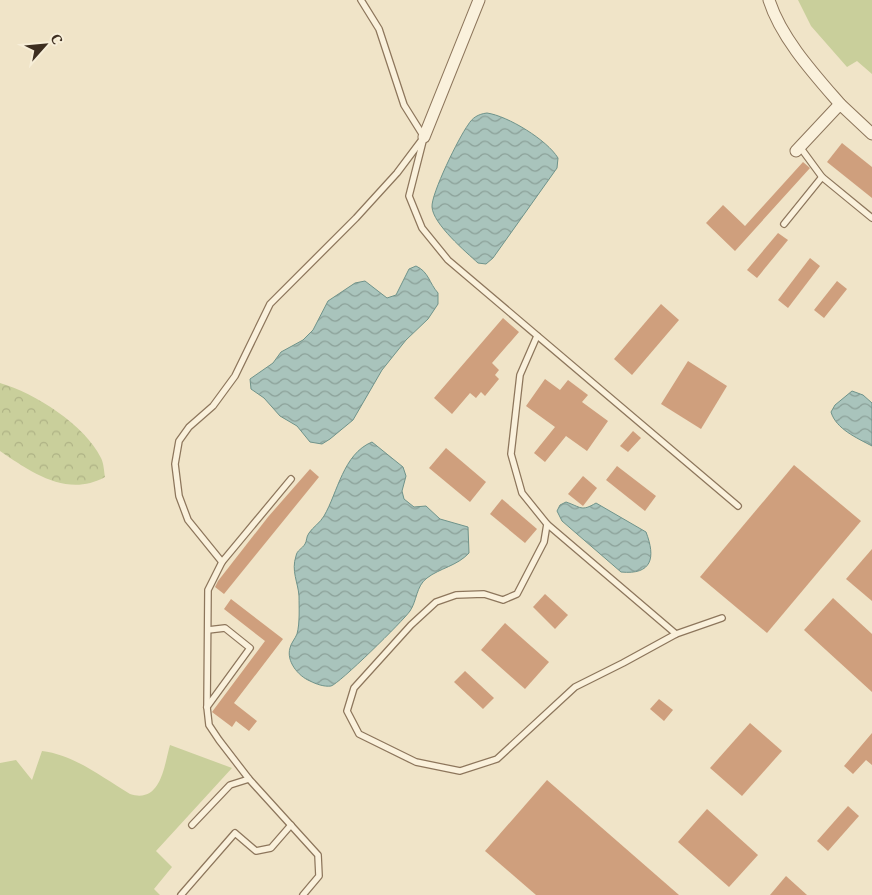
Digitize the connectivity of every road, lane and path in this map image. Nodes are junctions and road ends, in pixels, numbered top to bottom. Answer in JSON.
{"nodes":[{"id":1,"x":361,"y":0,"type":"edge"},
{"id":2,"x":479,"y":0,"type":"edge"},
{"id":3,"x":768,"y":0,"type":"edge"},
{"id":4,"x":840,"y":104,"type":"junction"},
{"id":5,"x":872,"y":134,"type":"edge"},
{"id":6,"x":424,"y":137,"type":"junction"},
{"id":7,"x":798,"y":149,"type":"joint"},
{"id":8,"x":822,"y":177,"type":"junction"},
{"id":9,"x":872,"y":218,"type":"edge"},
{"id":10,"x":784,"y":224,"type":"dead end"},
{"id":11,"x":537,"y":336,"type":"junction"},
{"id":12,"x":291,"y":479,"type":"dead end"},
{"id":13,"x":738,"y":506,"type":"dead end"},
{"id":14,"x":547,"y":524,"type":"junction"},
{"id":15,"x":222,"y":562,"type":"junction"},
{"id":16,"x":722,"y":618,"type":"dead end"},
{"id":17,"x":208,"y":630,"type":"junction"},
{"id":18,"x":676,"y":634,"type":"junction"},
{"id":19,"x":207,"y":707,"type":"junction"},
{"id":20,"x":249,"y":779,"type":"junction"},
{"id":21,"x":192,"y":825,"type":"dead end"},
{"id":22,"x":291,"y":825,"type":"junction"},
{"id":23,"x":181,"y":895,"type":"edge"},
{"id":24,"x":303,"y":895,"type":"edge"}],
"edges":[{"from":1,"to":6,"type":"lane"},
{"from":2,"to":6,"type":"street"},
{"from":3,"to":4,"type":"street"},
{"from":4,"to":5,"type":"street"},
{"from":4,"to":7,"type":"street"},
{"from":6,"to":11,"type":"lane"},
{"from":6,"to":15,"type":"lane"},
{"from":7,"to":8,"type":"lane"},
{"from":8,"to":9,"type":"lane"},
{"from":8,"to":10,"type":"lane"},
{"from":11,"to":13,"type":"lane"},
{"from":11,"to":14,"type":"lane"},
{"from":12,"to":15,"type":"lane"},
{"from":14,"to":18,"type":"lane"},
{"from":14,"to":18,"type":"lane"},
{"from":15,"to":17,"type":"lane"},
{"from":16,"to":18,"type":"lane"},
{"from":17,"to":19,"type":"lane"},
{"from":17,"to":19,"type":"lane"},
{"from":19,"to":20,"type":"lane"},
{"from":20,"to":21,"type":"lane"},
{"from":20,"to":22,"type":"lane"},
{"from":22,"to":23,"type":"lane"},
{"from":22,"to":24,"type":"lane"}]}
